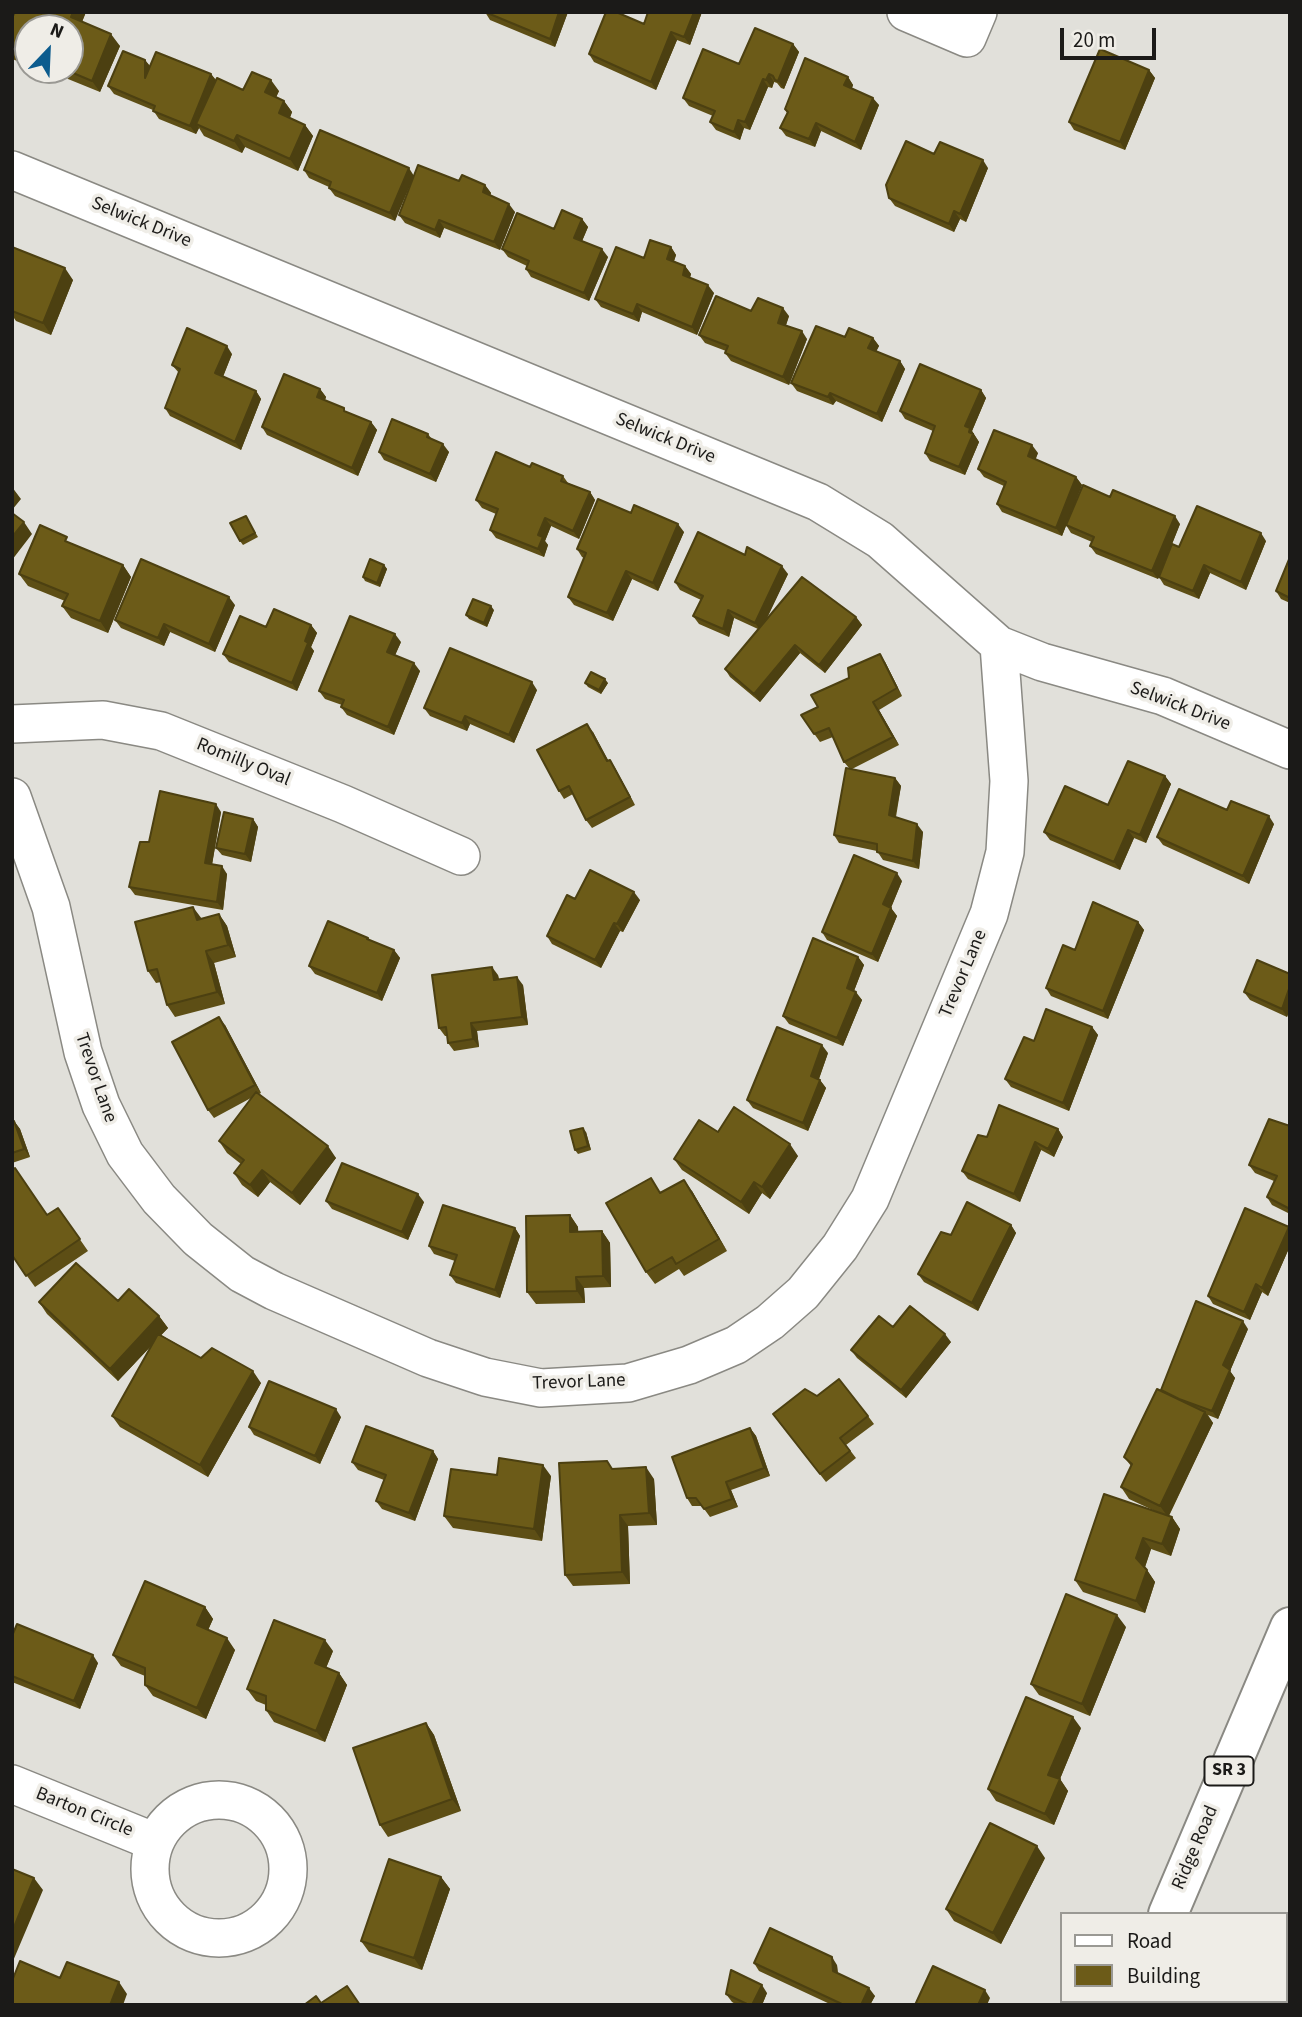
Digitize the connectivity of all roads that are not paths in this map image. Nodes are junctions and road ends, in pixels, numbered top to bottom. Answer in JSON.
{"nodes":[{"id":1,"x":906,"y":12,"type":"edge"},
{"id":2,"x":972,"y":25,"type":"edge"},
{"id":3,"x":12,"y":170,"type":"edge"},
{"id":4,"x":999,"y":645,"type":"junction"},
{"id":5,"x":12,"y":724,"type":"edge"},
{"id":6,"x":1290,"y":750,"type":"edge"},
{"id":7,"x":12,"y":797,"type":"edge"},
{"id":8,"x":461,"y":856,"type":"dead end"},
{"id":9,"x":1290,"y":1628,"type":"edge"},
{"id":10,"x":12,"y":1784,"type":"edge"},
{"id":11,"x":155,"y":1842,"type":"dead end"},
{"id":12,"x":1169,"y":1912,"type":"edge"}],
"edges":[{"from":1,"to":2,"type":"street"},
{"from":3,"to":4,"type":"street","name":"Selwick Drive"},
{"from":4,"to":6,"type":"street","name":"Selwick Drive"},
{"from":4,"to":7,"type":"street","name":"Trevor Lane"},
{"from":5,"to":8,"type":"street","name":"Romilly Oval"},
{"from":9,"to":12,"type":"main road","name":"Ridge Road","number":"SR 3"},
{"from":10,"to":11,"type":"street","name":"Barton Circle"}]}
